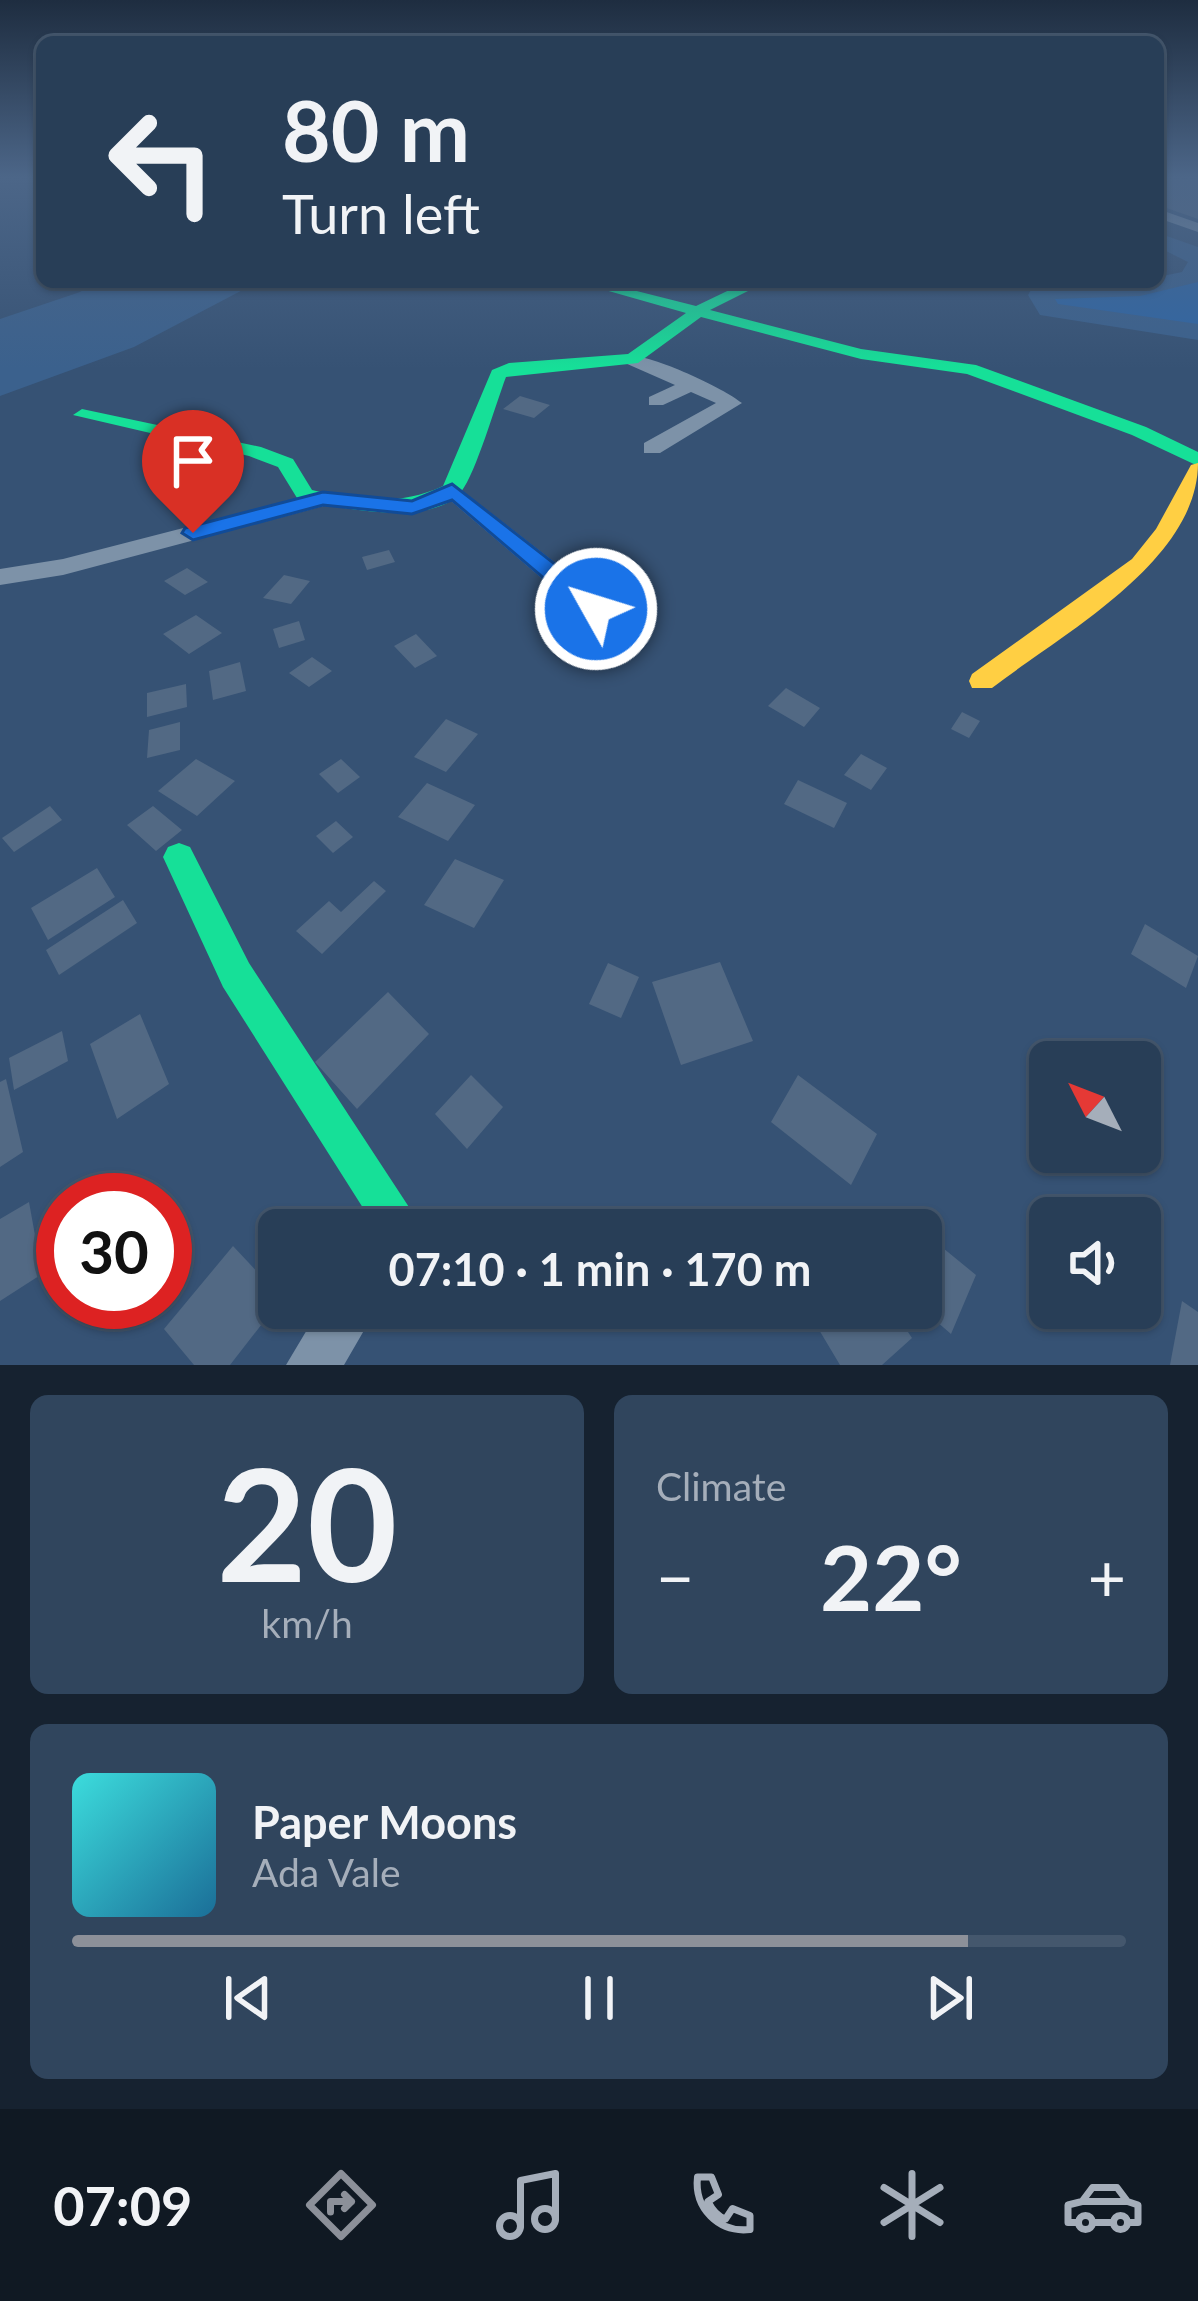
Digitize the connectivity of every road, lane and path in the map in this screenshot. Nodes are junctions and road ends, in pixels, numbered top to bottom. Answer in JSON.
{"nodes":[{"id":1,"x":606,"y":288,"type":"edge"},
{"id":2,"x":744,"y":288,"type":"edge"},
{"id":3,"x":699,"y":314,"type":"junction"},
{"id":4,"x":632,"y":359,"type":"junction"},
{"id":5,"x":695,"y":383,"type":"junction"},
{"id":6,"x":656,"y":401,"type":"dead end"},
{"id":7,"x":82,"y":415,"type":"dead end"},
{"id":8,"x":652,"y":448,"type":"dead end"},
{"id":9,"x":1198,"y":464,"type":"edge"},
{"id":10,"x":452,"y":490,"type":"junction"},
{"id":11,"x":323,"y":499,"type":"junction"},
{"id":12,"x":0,"y":577,"type":"edge"},
{"id":13,"x":596,"y":609,"type":"dead end"},
{"id":14,"x":982,"y":681,"type":"dead end"},
{"id":15,"x":179,"y":857,"type":"dead end"},
{"id":16,"x":388,"y":1209,"type":"edge"},
{"id":17,"x":337,"y":1329,"type":"edge"},
{"id":18,"x":314,"y":1365,"type":"edge"}],
"edges":[{"from":1,"to":3,"type":"street"},
{"from":2,"to":3,"type":"street"},
{"from":3,"to":4,"type":"street"},
{"from":3,"to":9,"type":"street"},
{"from":4,"to":5,"type":"street"},
{"from":4,"to":10,"type":"street"},
{"from":5,"to":6,"type":"street"},
{"from":5,"to":8,"type":"street"},
{"from":7,"to":11,"type":"street"},
{"from":9,"to":14,"type":"street"},
{"from":10,"to":11,"type":"street"},
{"from":10,"to":13,"type":"street"},
{"from":11,"to":12,"type":"street"},
{"from":15,"to":16,"type":"street"},
{"from":17,"to":18,"type":"street"}]}
